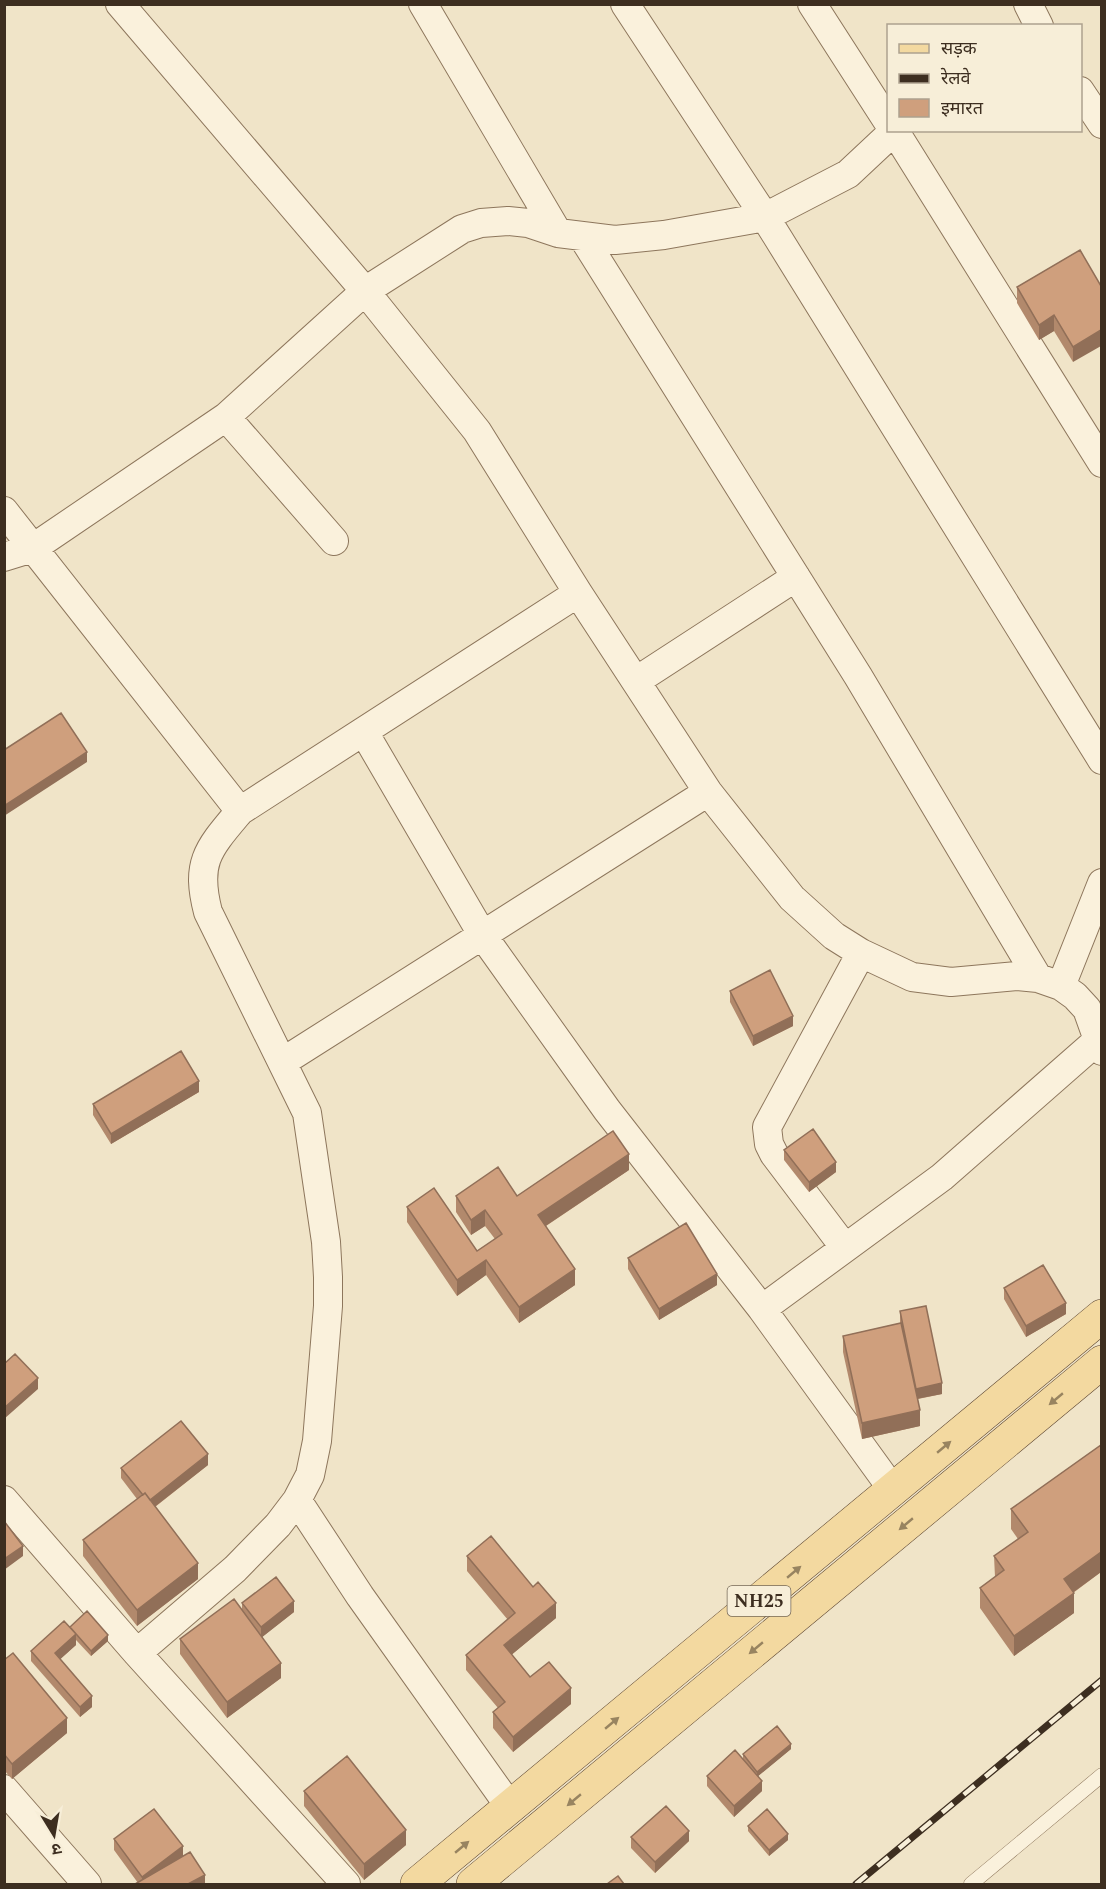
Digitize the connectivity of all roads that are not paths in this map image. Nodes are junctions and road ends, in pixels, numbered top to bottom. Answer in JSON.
{"nodes":[{"id":1,"x":120,"y":4,"type":"edge"},
{"id":2,"x":423,"y":4,"type":"edge"},
{"id":3,"x":625,"y":4,"type":"edge"},
{"id":4,"x":812,"y":4,"type":"edge"},
{"id":5,"x":1028,"y":4,"type":"edge"},
{"id":6,"x":1038,"y":24,"type":"edge"},
{"id":7,"x":1082,"y":94,"type":"edge"},
{"id":8,"x":887,"y":120,"type":"edge"},
{"id":9,"x":1101,"y":124,"type":"edge"},
{"id":10,"x":893,"y":132,"type":"edge"},
{"id":11,"x":895,"y":132,"type":"edge"},
{"id":12,"x":765,"y":217,"type":"junction"},
{"id":13,"x":570,"y":235,"type":"junction"},
{"id":14,"x":365,"y":291,"type":"junction"},
{"id":15,"x":226,"y":417,"type":"junction"},
{"id":16,"x":1101,"y":463,"type":"edge"},
{"id":17,"x":4,"y":511,"type":"edge"},
{"id":18,"x":334,"y":541,"type":"dead end"},
{"id":19,"x":33,"y":548,"type":"junction"},
{"id":20,"x":4,"y":557,"type":"edge"},
{"id":21,"x":795,"y":577,"type":"junction"},
{"id":22,"x":578,"y":593,"type":"junction"},
{"id":23,"x":636,"y":681,"type":"junction"},
{"id":24,"x":364,"y":732,"type":"junction"},
{"id":25,"x":1101,"y":760,"type":"edge"},
{"id":26,"x":708,"y":792,"type":"junction"},
{"id":27,"x":240,"y":812,"type":"junction"},
{"id":28,"x":1101,"y":883,"type":"edge"},
{"id":29,"x":483,"y":936,"type":"junction"},
{"id":30,"x":861,"y":953,"type":"junction"},
{"id":31,"x":1050,"y":982,"type":"junction"},
{"id":32,"x":1099,"y":1046,"type":"edge"},
{"id":33,"x":284,"y":1061,"type":"junction"},
{"id":34,"x":845,"y":1248,"type":"junction"},
{"id":35,"x":762,"y":1309,"type":"junction"},
{"id":36,"x":1101,"y":1316,"type":"edge"},
{"id":37,"x":1101,"y":1362,"type":"edge"},
{"id":38,"x":893,"y":1490,"type":"junction"},
{"id":39,"x":4,"y":1500,"type":"edge"},
{"id":40,"x":297,"y":1500,"type":"junction"},
{"id":41,"x":137,"y":1653,"type":"junction"},
{"id":42,"x":1101,"y":1775,"type":"edge"},
{"id":43,"x":4,"y":1789,"type":"edge"},
{"id":44,"x":510,"y":1807,"type":"junction"},
{"id":45,"x":87,"y":1884,"type":"edge"},
{"id":46,"x":346,"y":1884,"type":"edge"},
{"id":47,"x":417,"y":1884,"type":"edge"},
{"id":48,"x":473,"y":1884,"type":"edge"},
{"id":49,"x":971,"y":1884,"type":"edge"}],
"edges":[{"from":1,"to":14,"type":"street"},
{"from":2,"to":13,"type":"street"},
{"from":3,"to":12,"type":"street"},
{"from":4,"to":8,"type":"street"},
{"from":5,"to":6,"type":"street"},
{"from":7,"to":9,"type":"street"},
{"from":10,"to":12,"type":"street"},
{"from":11,"to":16,"type":"street"},
{"from":12,"to":13,"type":"street"},
{"from":12,"to":25,"type":"street"},
{"from":13,"to":14,"type":"street"},
{"from":13,"to":21,"type":"street"},
{"from":14,"to":15,"type":"street"},
{"from":14,"to":22,"type":"street"},
{"from":15,"to":18,"type":"street"},
{"from":15,"to":19,"type":"street"},
{"from":17,"to":19,"type":"street"},
{"from":19,"to":20,"type":"street"},
{"from":19,"to":27,"type":"street"},
{"from":21,"to":23,"type":"street"},
{"from":21,"to":31,"type":"street"},
{"from":22,"to":23,"type":"street"},
{"from":22,"to":24,"type":"street"},
{"from":23,"to":26,"type":"street"},
{"from":24,"to":27,"type":"street"},
{"from":24,"to":29,"type":"street"},
{"from":26,"to":29,"type":"street"},
{"from":26,"to":30,"type":"street"},
{"from":27,"to":33,"type":"street"},
{"from":28,"to":31,"type":"street"},
{"from":29,"to":33,"type":"street"},
{"from":29,"to":35,"type":"street"},
{"from":30,"to":31,"type":"street"},
{"from":30,"to":34,"type":"street"},
{"from":31,"to":32,"type":"street"},
{"from":32,"to":34,"type":"street"},
{"from":33,"to":40,"type":"street"},
{"from":34,"to":35,"type":"street"},
{"from":35,"to":38,"type":"street"},
{"from":38,"to":36,"type":"main road","number":"NH25","one_way":true},
{"from":37,"to":48,"type":"main road","number":"NH25","one_way":true},
{"from":44,"to":38,"type":"main road","number":"NH25","one_way":true},
{"from":39,"to":41,"type":"street"},
{"from":40,"to":41,"type":"street"},
{"from":40,"to":44,"type":"street"},
{"from":41,"to":46,"type":"street"},
{"from":42,"to":49,"type":"lane"},
{"from":43,"to":45,"type":"street"},
{"from":47,"to":44,"type":"main road","number":"NH25","one_way":true}]}
